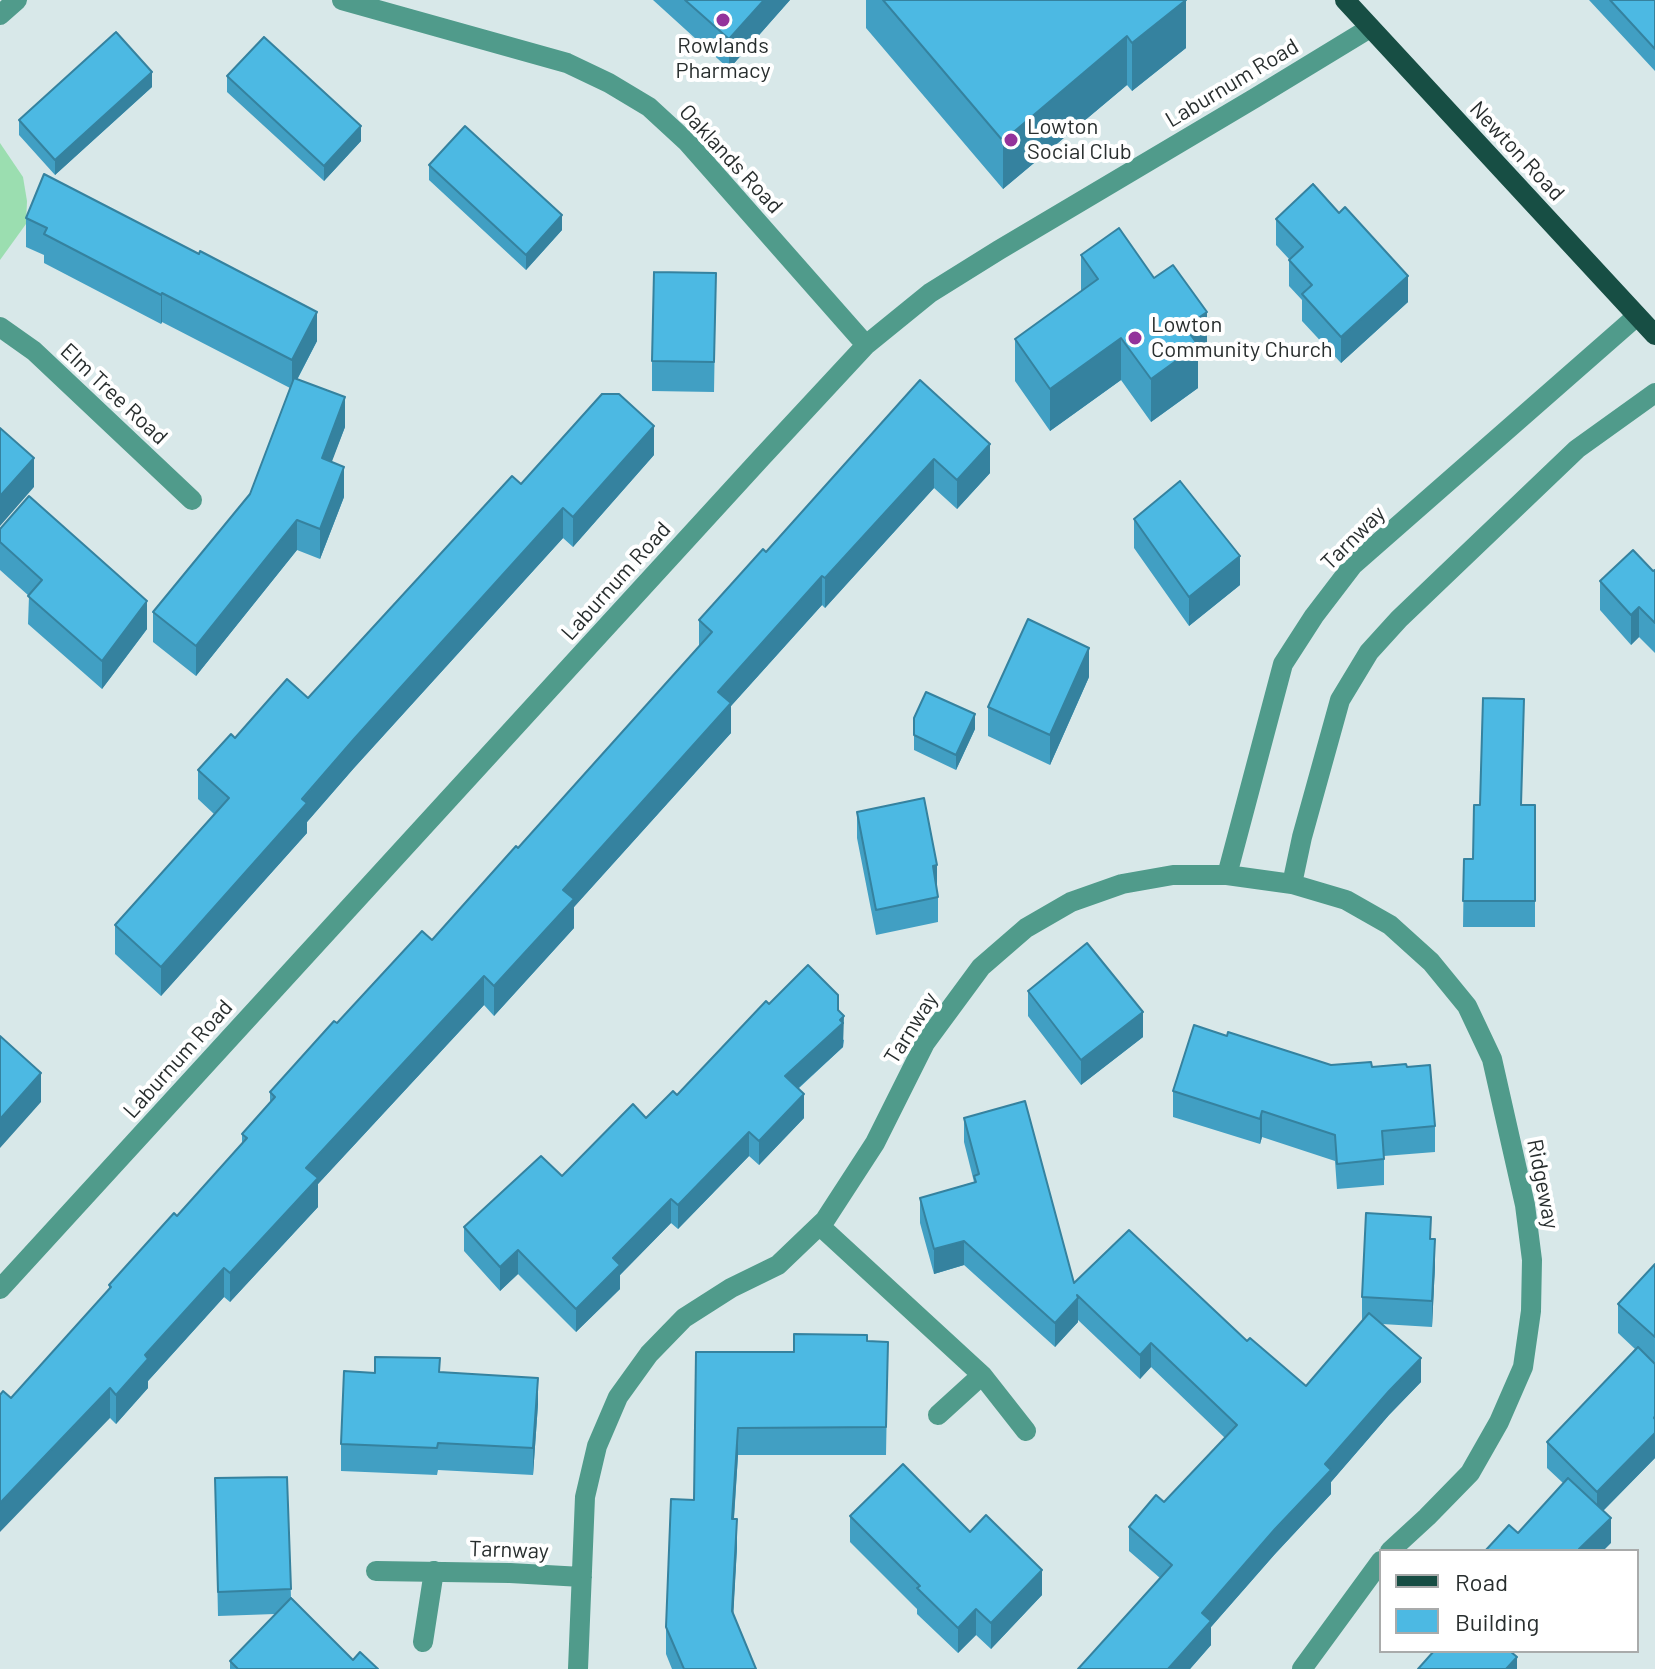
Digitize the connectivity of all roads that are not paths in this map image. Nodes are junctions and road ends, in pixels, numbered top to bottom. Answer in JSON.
{"nodes":[{"id":1,"x":17,"y":0,"type":"edge"},
{"id":2,"x":342,"y":0,"type":"edge"},
{"id":3,"x":1345,"y":0,"type":"edge"},
{"id":4,"x":0,"y":15,"type":"edge"},
{"id":5,"x":1370,"y":28,"type":"junction"},
{"id":6,"x":1637,"y":316,"type":"junction"},
{"id":7,"x":0,"y":327,"type":"edge"},
{"id":8,"x":1655,"y":335,"type":"edge"},
{"id":9,"x":866,"y":345,"type":"junction"},
{"id":10,"x":1655,"y":393,"type":"edge"},
{"id":11,"x":192,"y":500,"type":"dead end"},
{"id":12,"x":1227,"y":875,"type":"junction"},
{"id":13,"x":1292,"y":884,"type":"junction"},
{"id":14,"x":820,"y":1226,"type":"junction"},
{"id":15,"x":0,"y":1289,"type":"edge"},
{"id":16,"x":982,"y":1375,"type":"junction"},
{"id":17,"x":938,"y":1415,"type":"dead end"},
{"id":18,"x":1026,"y":1431,"type":"dead end"},
{"id":19,"x":1392,"y":1549,"type":"edge"},
{"id":20,"x":1379,"y":1564,"type":"edge"},
{"id":21,"x":376,"y":1571,"type":"dead end"},
{"id":22,"x":434,"y":1571,"type":"junction"},
{"id":23,"x":582,"y":1577,"type":"junction"},
{"id":24,"x":423,"y":1642,"type":"dead end"},
{"id":25,"x":578,"y":1669,"type":"edge"},
{"id":26,"x":1302,"y":1669,"type":"edge"}],
"edges":[{"from":1,"to":4,"type":"street"},
{"from":2,"to":9,"type":"street","name":"Oaklands Road"},
{"from":3,"to":5,"type":"main road","name":"Newton Road"},
{"from":5,"to":6,"type":"main road","name":"Newton Road"},
{"from":5,"to":9,"type":"street","name":"Laburnum Road"},
{"from":6,"to":8,"type":"main road","name":"Newton Road"},
{"from":6,"to":12,"type":"street","name":"Tarnway"},
{"from":7,"to":11,"type":"street","name":"Elm Tree Road"},
{"from":9,"to":15,"type":"street","name":"Laburnum Road"},
{"from":10,"to":13,"type":"street"},
{"from":12,"to":13,"type":"street","name":"Tarnway"},
{"from":12,"to":14,"type":"street","name":"Tarnway"},
{"from":13,"to":19,"type":"street","name":"Ridgeway"},
{"from":14,"to":16,"type":"street"},
{"from":14,"to":23,"type":"street","name":"Tarnway"},
{"from":16,"to":17,"type":"street"},
{"from":16,"to":18,"type":"street"},
{"from":20,"to":26,"type":"street"},
{"from":21,"to":22,"type":"street","name":"Tarnway"},
{"from":22,"to":23,"type":"street","name":"Tarnway"},
{"from":22,"to":24,"type":"street"},
{"from":23,"to":25,"type":"street","name":"Tarnway"}]}
